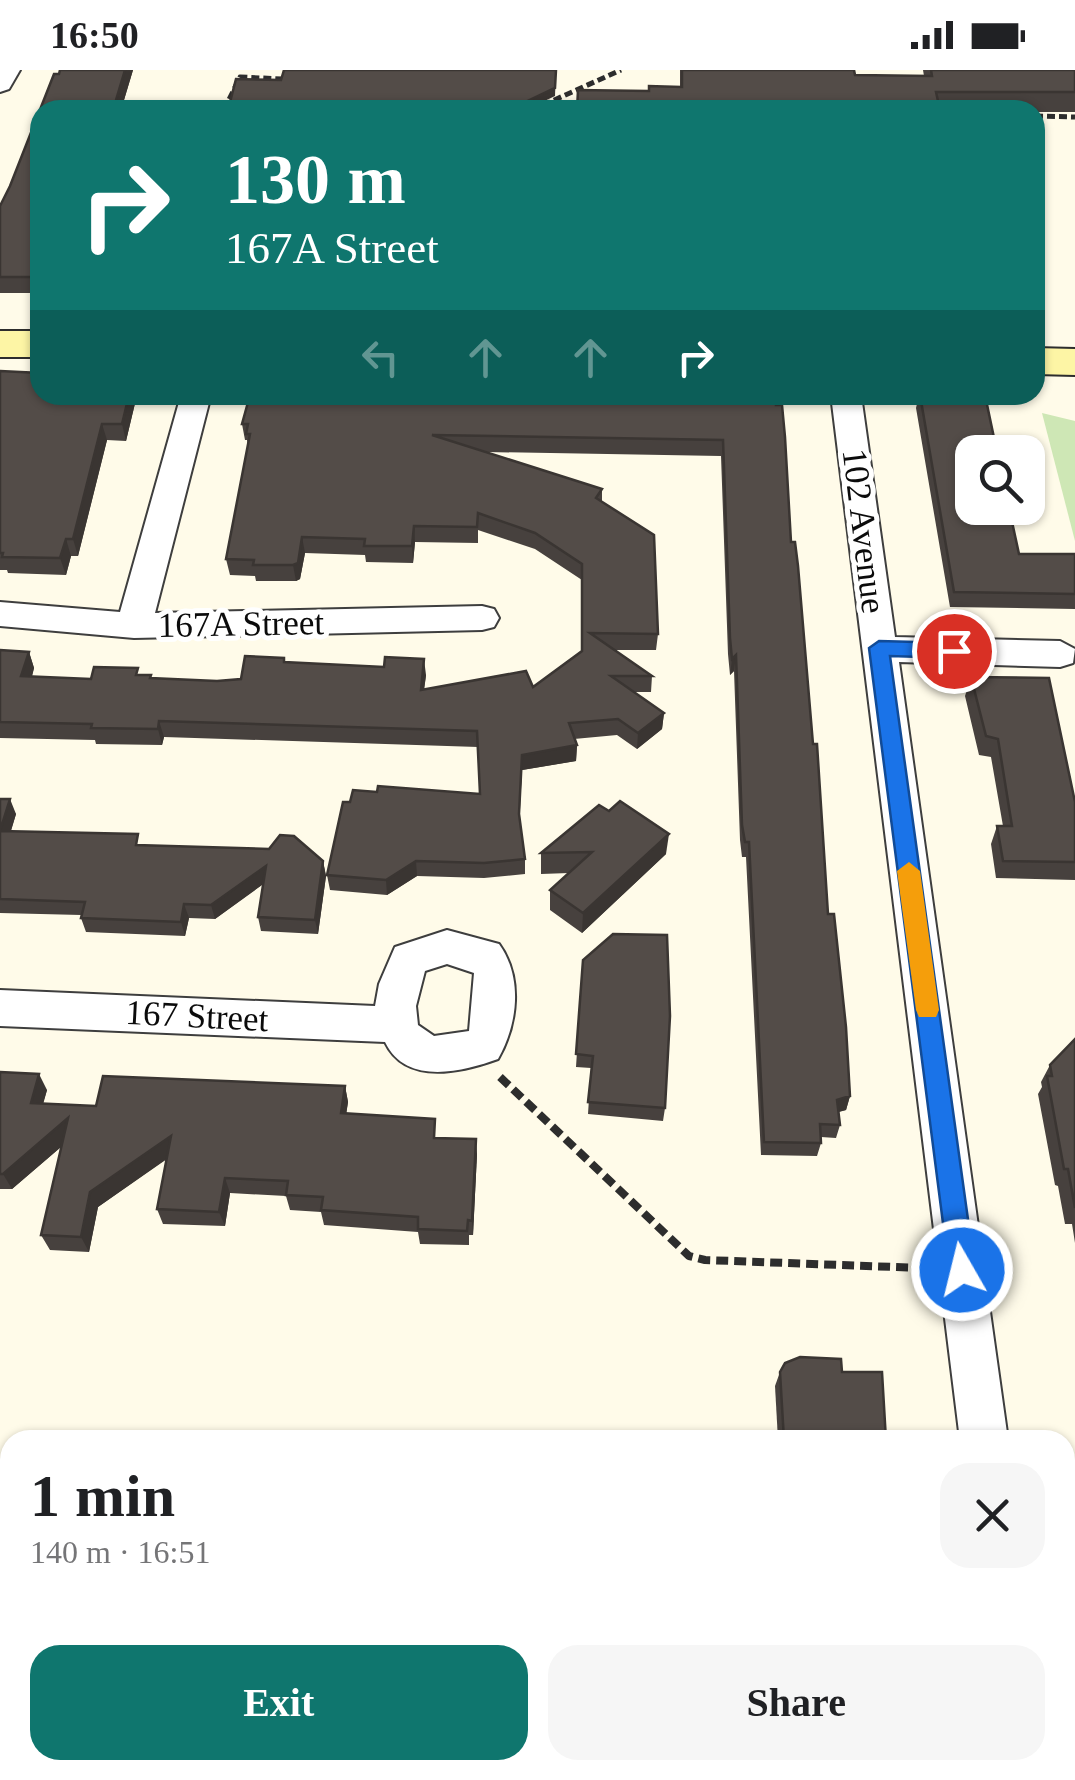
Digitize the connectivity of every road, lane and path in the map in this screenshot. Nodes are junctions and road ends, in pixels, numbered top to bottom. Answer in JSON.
{"nodes":[{"id":1,"x":6,"y":70,"type":"edge"},
{"id":2,"x":257,"y":70,"type":"edge"},
{"id":3,"x":621,"y":70,"type":"edge"},
{"id":4,"x":255,"y":78,"type":"junction"},
{"id":5,"x":282,"y":79,"type":"edge"},
{"id":6,"x":0,"y":84,"type":"edge"},
{"id":7,"x":229,"y":100,"type":"edge"},
{"id":8,"x":554,"y":100,"type":"edge"},
{"id":9,"x":1045,"y":116,"type":"edge"},
{"id":10,"x":1075,"y":117,"type":"edge"},
{"id":11,"x":0,"y":344,"type":"edge"},
{"id":12,"x":30,"y":344,"type":"edge"},
{"id":13,"x":1045,"y":361,"type":"edge"},
{"id":14,"x":1075,"y":362,"type":"edge"},
{"id":15,"x":193,"y":405,"type":"edge"},
{"id":16,"x":847,"y":405,"type":"edge"},
{"id":17,"x":0,"y":614,"type":"edge"},
{"id":18,"x":482,"y":618,"type":"dead end"},
{"id":19,"x":134,"y":626,"type":"junction"},
{"id":20,"x":879,"y":648,"type":"junction"},
{"id":21,"x":1060,"y":654,"type":"dead end"},
{"id":22,"x":0,"y":1008,"type":"edge"},
{"id":23,"x":394,"y":1025,"type":"junction"},
{"id":24,"x":473,"y":1050,"type":"junction"},
{"id":25,"x":962,"y":1270,"type":"junction"},
{"id":26,"x":983,"y":1430,"type":"edge"}],
"edges":[{"from":1,"to":6,"type":"street"},
{"from":2,"to":4,"type":"path"},
{"from":3,"to":8,"type":"path"},
{"from":4,"to":5,"type":"path"},
{"from":4,"to":7,"type":"path"},
{"from":9,"to":10,"type":"path"},
{"from":11,"to":12,"type":"street"},
{"from":13,"to":14,"type":"street"},
{"from":15,"to":19,"type":"street"},
{"from":16,"to":20,"type":"street","name":"102 Avenue"},
{"from":17,"to":19,"type":"street","name":"167A Street"},
{"from":18,"to":19,"type":"street","name":"167A Street"},
{"from":20,"to":21,"type":"street"},
{"from":20,"to":25,"type":"street","name":"102 Avenue"},
{"from":22,"to":23,"type":"street","name":"167 Street"},
{"from":23,"to":24,"type":"street"},
{"from":23,"to":24,"type":"street"},
{"from":24,"to":25,"type":"path"},
{"from":25,"to":26,"type":"street","name":"102 Avenue"}]}
